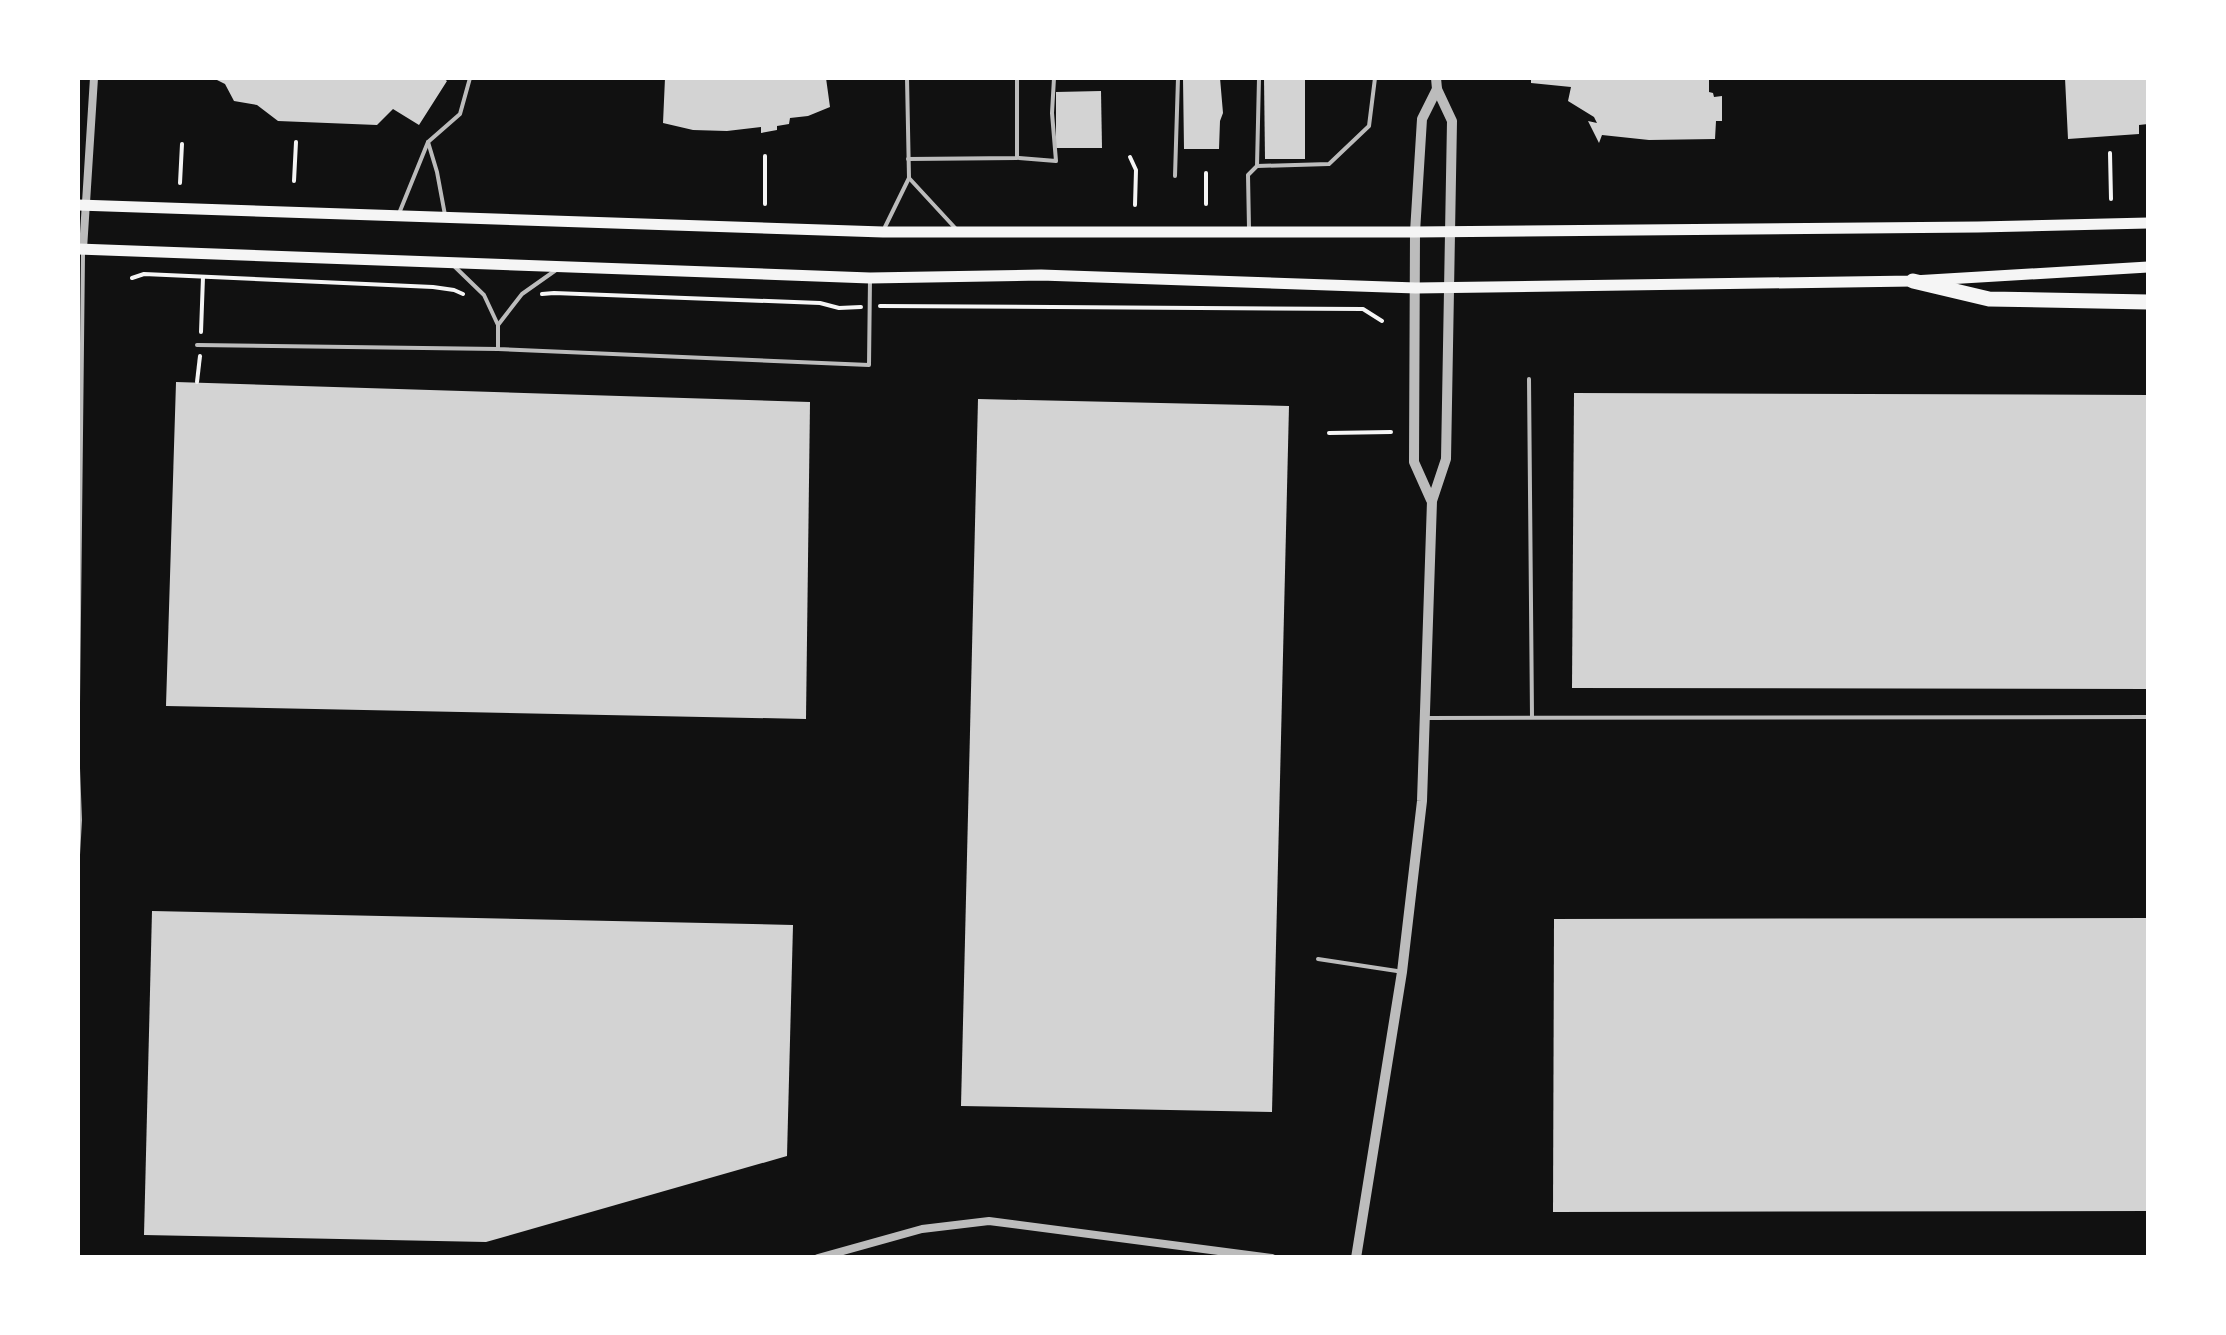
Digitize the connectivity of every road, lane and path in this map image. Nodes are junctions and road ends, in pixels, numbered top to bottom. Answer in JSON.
{"nodes":[{"id":1,"x":94,"y":78,"type":"edge"},
{"id":2,"x":470,"y":78,"type":"edge"},
{"id":3,"x":907,"y":78,"type":"edge"},
{"id":4,"x":1017,"y":78,"type":"edge"},
{"id":5,"x":1054,"y":78,"type":"edge"},
{"id":6,"x":1178,"y":78,"type":"edge"},
{"id":7,"x":1259,"y":78,"type":"edge"},
{"id":8,"x":1375,"y":78,"type":"edge"},
{"id":9,"x":1436,"y":83,"type":"edge"},
{"id":10,"x":296,"y":142,"type":"dead end"},
{"id":11,"x":428,"y":142,"type":"junction"},
{"id":12,"x":182,"y":144,"type":"dead end"},
{"id":13,"x":2110,"y":152,"type":"dead end"},
{"id":14,"x":766,"y":156,"type":"dead end"},
{"id":15,"x":1130,"y":157,"type":"dead end"},
{"id":16,"x":1017,"y":158,"type":"junction"},
{"id":17,"x":908,"y":159,"type":"junction"},
{"id":18,"x":1257,"y":166,"type":"junction"},
{"id":19,"x":1206,"y":173,"type":"dead end"},
{"id":20,"x":1175,"y":176,"type":"dead end"},
{"id":21,"x":909,"y":178,"type":"junction"},
{"id":22,"x":294,"y":181,"type":"dead end"},
{"id":23,"x":180,"y":183,"type":"dead end"},
{"id":24,"x":2111,"y":199,"type":"dead end"},
{"id":25,"x":765,"y":204,"type":"dead end"},
{"id":26,"x":1206,"y":204,"type":"dead end"},
{"id":27,"x":82,"y":205,"type":"edge"},
{"id":28,"x":1135,"y":205,"type":"dead end"},
{"id":29,"x":398,"y":216,"type":"junction"},
{"id":30,"x":445,"y":217,"type":"junction"},
{"id":31,"x":2148,"y":223,"type":"edge"},
{"id":32,"x":883,"y":232,"type":"junction"},
{"id":33,"x":958,"y":232,"type":"junction"},
{"id":34,"x":1249,"y":232,"type":"junction"},
{"id":35,"x":1414,"y":232,"type":"junction"},
{"id":36,"x":1449,"y":232,"type":"junction"},
{"id":37,"x":80,"y":249,"type":"edge"},
{"id":38,"x":451,"y":263,"type":"junction"},
{"id":39,"x":2148,"y":267,"type":"edge"},
{"id":40,"x":558,"y":268,"type":"junction"},
{"id":41,"x":204,"y":277,"type":"junction"},
{"id":42,"x":132,"y":278,"type":"dead end"},
{"id":43,"x":870,"y":278,"type":"junction"},
{"id":44,"x":1913,"y":281,"type":"junction"},
{"id":45,"x":1416,"y":288,"type":"junction"},
{"id":46,"x":1450,"y":288,"type":"junction"},
{"id":47,"x":537,"y":295,"type":"dead end"},
{"id":48,"x":472,"y":297,"type":"dead end"},
{"id":49,"x":2148,"y":302,"type":"edge"},
{"id":50,"x":906,"y":305,"type":"dead end"},
{"id":51,"x":840,"y":308,"type":"dead end"},
{"id":52,"x":1382,"y":321,"type":"dead end"},
{"id":53,"x":498,"y":325,"type":"junction"},
{"id":54,"x":199,"y":345,"type":"junction"},
{"id":55,"x":498,"y":349,"type":"junction"},
{"id":56,"x":1529,"y":379,"type":"dead end"},
{"id":57,"x":198,"y":382,"type":"dead end"},
{"id":58,"x":1329,"y":432,"type":"dead end"},
{"id":59,"x":1391,"y":432,"type":"dead end"},
{"id":60,"x":79,"y":470,"type":"edge"},
{"id":61,"x":1432,"y":500,"type":"junction"},
{"id":62,"x":78,"y":704,"type":"edge"},
{"id":63,"x":1532,"y":716,"type":"junction"},
{"id":64,"x":2148,"y":717,"type":"edge"},
{"id":65,"x":1424,"y":718,"type":"junction"},
{"id":66,"x":78,"y":768,"type":"edge"},
{"id":67,"x":78,"y":820,"type":"edge"},
{"id":68,"x":78,"y":855,"type":"edge"},
{"id":69,"x":1318,"y":959,"type":"dead end"},
{"id":70,"x":1402,"y":972,"type":"junction"},
{"id":71,"x":818,"y":1258,"type":"edge"},
{"id":72,"x":1272,"y":1258,"type":"edge"},
{"id":73,"x":1356,"y":1258,"type":"edge"}],
"edges":[{"from":1,"to":27,"type":"street"},
{"from":2,"to":11,"type":"lane"},
{"from":3,"to":17,"type":"lane"},
{"from":4,"to":16,"type":"lane"},
{"from":5,"to":16,"type":"lane"},
{"from":6,"to":20,"type":"lane"},
{"from":7,"to":18,"type":"lane"},
{"from":8,"to":18,"type":"lane"},
{"from":9,"to":35,"type":"street"},
{"from":9,"to":36,"type":"street"},
{"from":10,"to":22,"type":"path"},
{"from":11,"to":29,"type":"lane"},
{"from":11,"to":30,"type":"lane"},
{"from":12,"to":23,"type":"path"},
{"from":13,"to":24,"type":"path"},
{"from":14,"to":25,"type":"path"},
{"from":15,"to":28,"type":"path"},
{"from":16,"to":17,"type":"lane"},
{"from":17,"to":21,"type":"lane"},
{"from":18,"to":34,"type":"lane"},
{"from":19,"to":26,"type":"path"},
{"from":21,"to":32,"type":"lane"},
{"from":21,"to":33,"type":"lane"},
{"from":27,"to":29,"type":"main road"},
{"from":27,"to":37,"type":"street"},
{"from":29,"to":30,"type":"main road"},
{"from":30,"to":32,"type":"main road"},
{"from":31,"to":36,"type":"main road"},
{"from":32,"to":33,"type":"main road"},
{"from":33,"to":34,"type":"main road"},
{"from":34,"to":35,"type":"main road"},
{"from":35,"to":36,"type":"main road"},
{"from":35,"to":45,"type":"street"},
{"from":36,"to":46,"type":"street"},
{"from":37,"to":38,"type":"main road"},
{"from":37,"to":60,"type":"lane"},
{"from":38,"to":40,"type":"main road"},
{"from":38,"to":53,"type":"lane"},
{"from":39,"to":44,"type":"main road"},
{"from":40,"to":43,"type":"main road"},
{"from":40,"to":53,"type":"lane"},
{"from":41,"to":42,"type":"path"},
{"from":41,"to":48,"type":"path"},
{"from":41,"to":54,"type":"path"},
{"from":43,"to":45,"type":"main road"},
{"from":43,"to":55,"type":"lane"},
{"from":44,"to":46,"type":"main road"},
{"from":44,"to":49,"type":"highway"},
{"from":45,"to":46,"type":"main road"},
{"from":45,"to":61,"type":"street"},
{"from":46,"to":61,"type":"street"},
{"from":47,"to":51,"type":"path"},
{"from":50,"to":52,"type":"path"},
{"from":53,"to":55,"type":"lane"},
{"from":54,"to":55,"type":"lane"},
{"from":54,"to":57,"type":"path"},
{"from":56,"to":63,"type":"lane"},
{"from":58,"to":59,"type":"path"},
{"from":60,"to":62,"type":"lane"},
{"from":61,"to":65,"type":"street"},
{"from":63,"to":64,"type":"lane"},
{"from":63,"to":65,"type":"lane"},
{"from":65,"to":70,"type":"street"},
{"from":66,"to":67,"type":"lane"},
{"from":67,"to":68,"type":"lane"},
{"from":69,"to":70,"type":"lane"},
{"from":70,"to":73,"type":"street"},
{"from":71,"to":72,"type":"street"}]}
